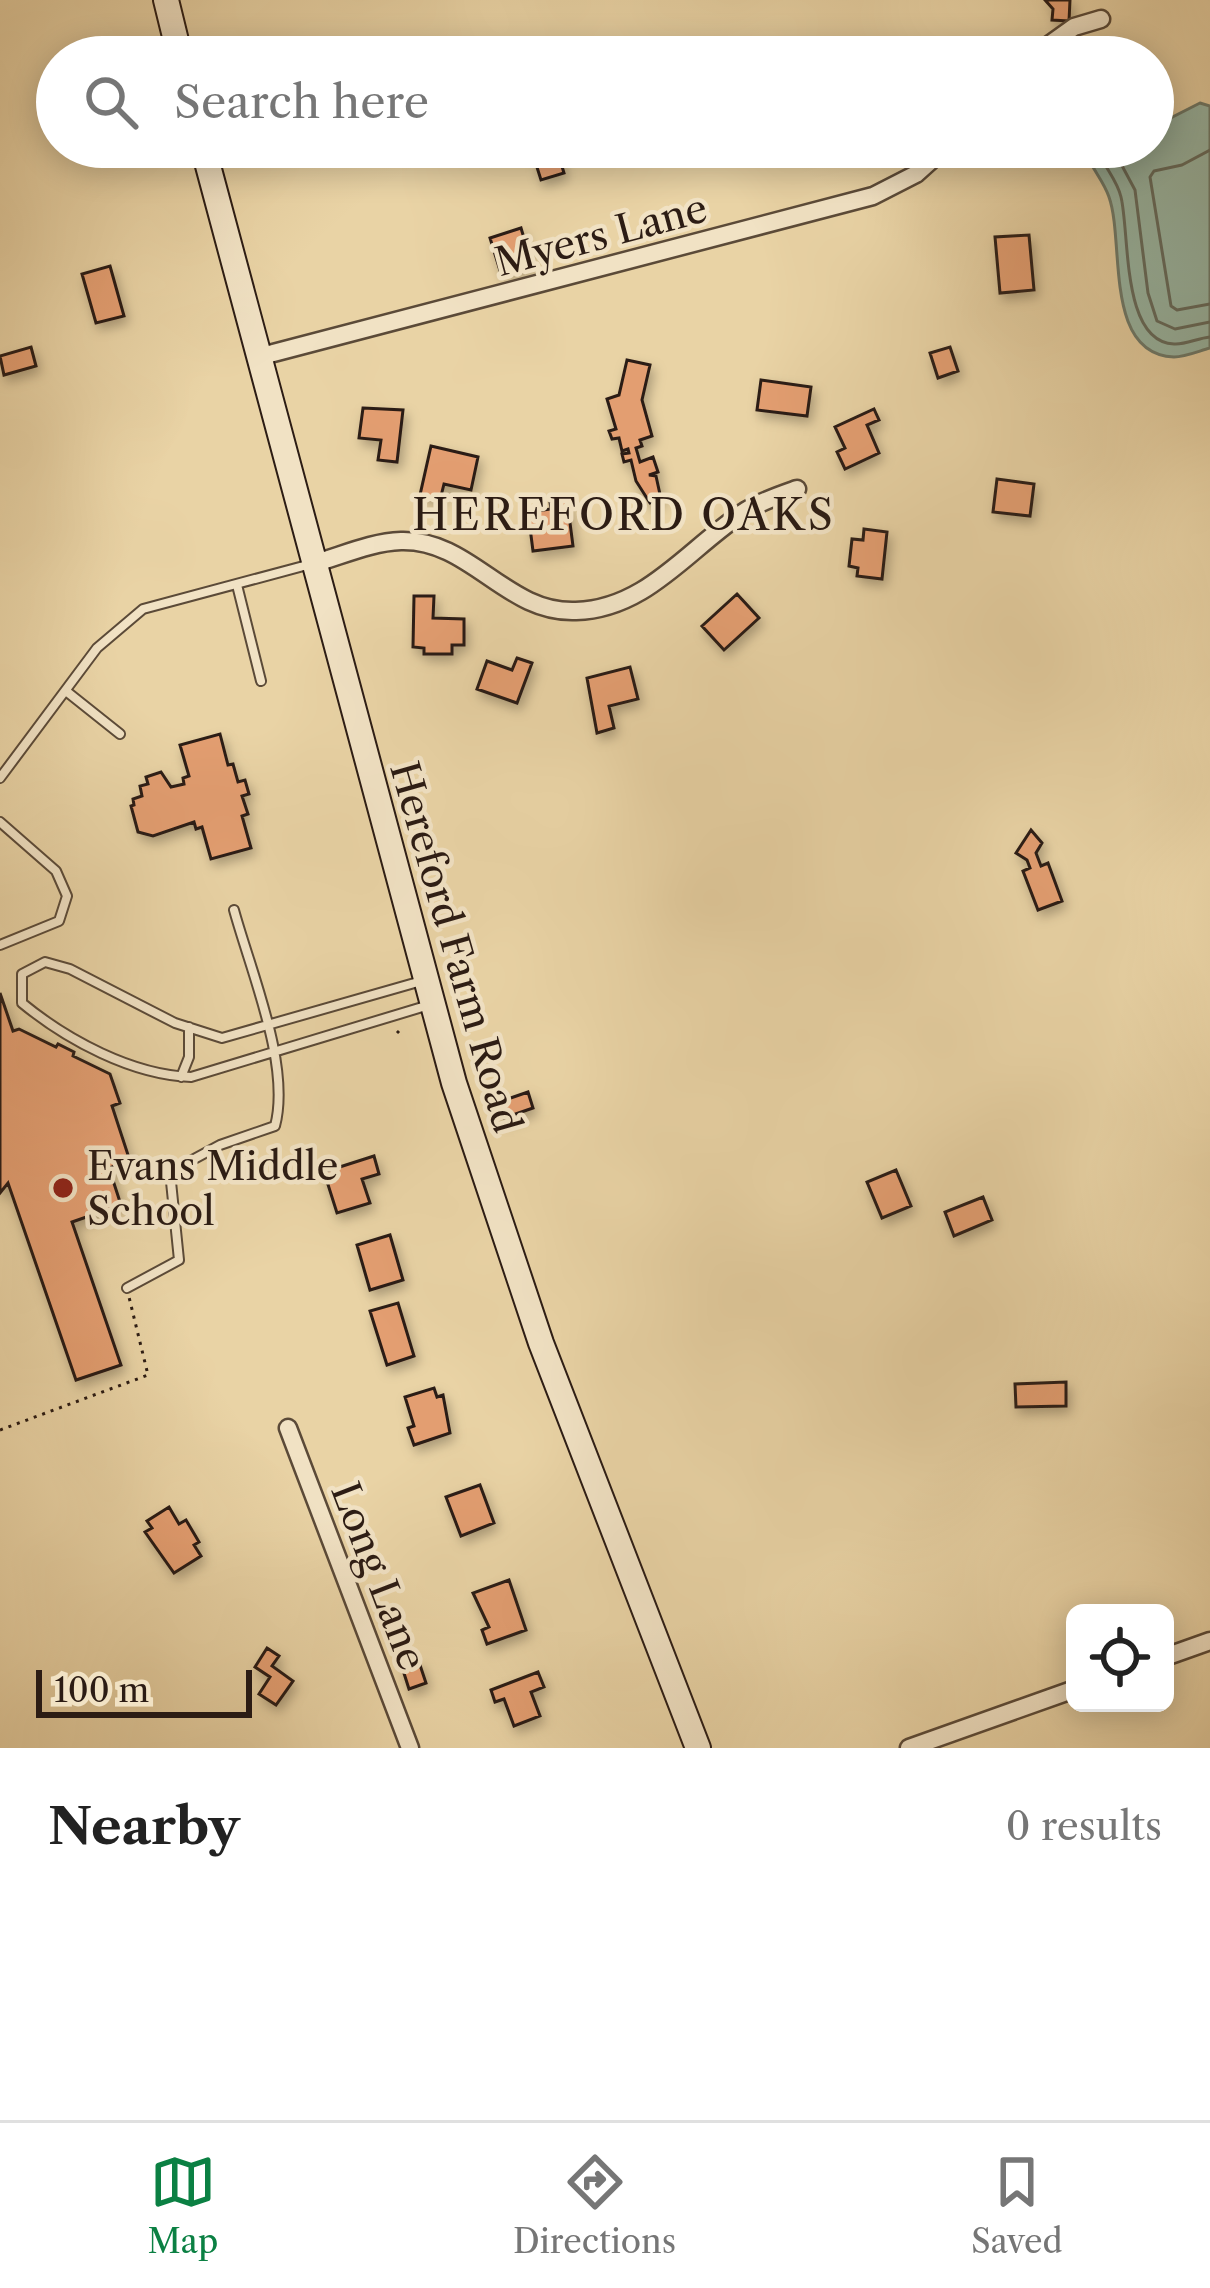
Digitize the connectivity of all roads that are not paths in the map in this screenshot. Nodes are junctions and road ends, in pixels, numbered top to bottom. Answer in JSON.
{"nodes":[{"id":1,"x":166,"y":0,"type":"edge"},
{"id":2,"x":1101,"y":20,"type":"dead end"},
{"id":3,"x":175,"y":36,"type":"edge"},
{"id":4,"x":1061,"y":36,"type":"edge"},
{"id":5,"x":208,"y":168,"type":"edge"},
{"id":6,"x":923,"y":168,"type":"edge"},
{"id":7,"x":258,"y":357,"type":"junction"},
{"id":8,"x":797,"y":489,"type":"dead end"},
{"id":9,"x":312,"y":564,"type":"junction"},
{"id":10,"x":237,"y":585,"type":"junction"},
{"id":11,"x":261,"y":681,"type":"dead end"},
{"id":12,"x":66,"y":691,"type":"junction"},
{"id":13,"x":120,"y":734,"type":"dead end"},
{"id":14,"x":0,"y":778,"type":"edge"},
{"id":15,"x":0,"y":822,"type":"edge"},
{"id":16,"x":234,"y":910,"type":"dead end"},
{"id":17,"x":0,"y":944,"type":"edge"},
{"id":18,"x":429,"y":992,"type":"junction"},
{"id":19,"x":266,"y":1024,"type":"junction"},
{"id":20,"x":189,"y":1027,"type":"junction"},
{"id":21,"x":275,"y":1049,"type":"junction"},
{"id":22,"x":181,"y":1077,"type":"junction"},
{"id":23,"x":127,"y":1288,"type":"road end"},
{"id":24,"x":287,"y":1428,"type":"dead end"},
{"id":25,"x":1210,"y":1641,"type":"edge"},
{"id":26,"x":1174,"y":1654,"type":"edge"},
{"id":27,"x":1066,"y":1692,"type":"edge"},
{"id":28,"x":410,"y":1748,"type":"edge"},
{"id":29,"x":698,"y":1748,"type":"edge"},
{"id":30,"x":909,"y":1748,"type":"edge"}],
"edges":[{"from":1,"to":3,"type":"street"},
{"from":2,"to":4,"type":"street"},
{"from":5,"to":7,"type":"street","name":"Hereford Farm Road"},
{"from":6,"to":7,"type":"street","name":"Myers Lane"},
{"from":7,"to":9,"type":"street","name":"Hereford Farm Road"},
{"from":8,"to":9,"type":"street"},
{"from":9,"to":10,"type":"lane"},
{"from":9,"to":18,"type":"street","name":"Hereford Farm Road"},
{"from":10,"to":11,"type":"lane"},
{"from":10,"to":12,"type":"lane"},
{"from":12,"to":13,"type":"lane"},
{"from":12,"to":14,"type":"lane"},
{"from":15,"to":17,"type":"lane"},
{"from":16,"to":19,"type":"lane"},
{"from":18,"to":19,"type":"lane"},
{"from":18,"to":21,"type":"lane"},
{"from":18,"to":29,"type":"street","name":"Hereford Farm Road"},
{"from":19,"to":20,"type":"lane"},
{"from":19,"to":21,"type":"lane"},
{"from":20,"to":22,"type":"lane"},
{"from":20,"to":22,"type":"lane"},
{"from":21,"to":22,"type":"lane"},
{"from":21,"to":23,"type":"lane"},
{"from":24,"to":28,"type":"street","name":"Long Lane"},
{"from":25,"to":26,"type":"street"},
{"from":27,"to":30,"type":"street"}]}
